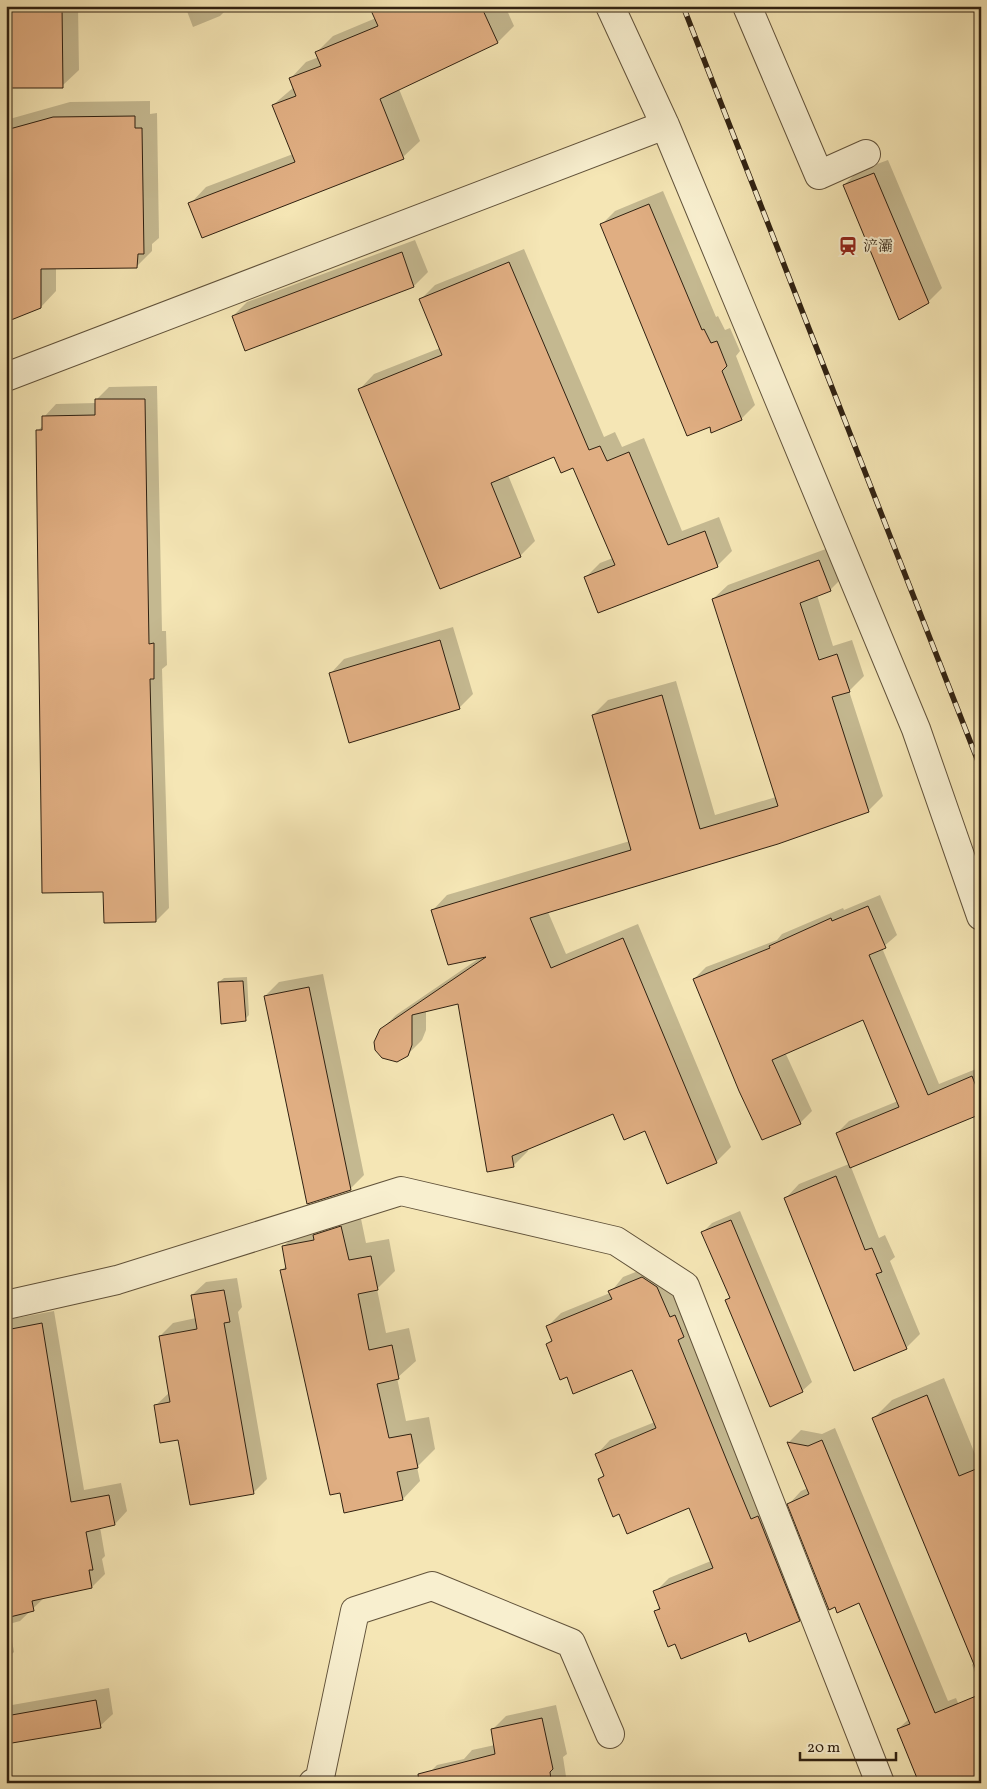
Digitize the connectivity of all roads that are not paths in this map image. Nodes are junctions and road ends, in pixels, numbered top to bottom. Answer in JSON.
{"nodes":[{"id":1,"x":610,"y":6,"type":"edge"},
{"id":2,"x":746,"y":6,"type":"edge"},
{"id":3,"x":665,"y":125,"type":"junction"},
{"id":4,"x":866,"y":154,"type":"dead end"},
{"id":5,"x":6,"y":377,"type":"edge"},
{"id":6,"x":981,"y":916,"type":"edge"},
{"id":7,"x":6,"y":1305,"type":"edge"},
{"id":8,"x":610,"y":1734,"type":"dead end"},
{"id":9,"x":313,"y":1783,"type":"edge"},
{"id":10,"x":880,"y":1783,"type":"edge"}],
"edges":[{"from":1,"to":3,"type":"street"},
{"from":2,"to":4,"type":"street"},
{"from":3,"to":5,"type":"street"},
{"from":3,"to":6,"type":"street"},
{"from":7,"to":10,"type":"street"},
{"from":8,"to":9,"type":"street"}]}
